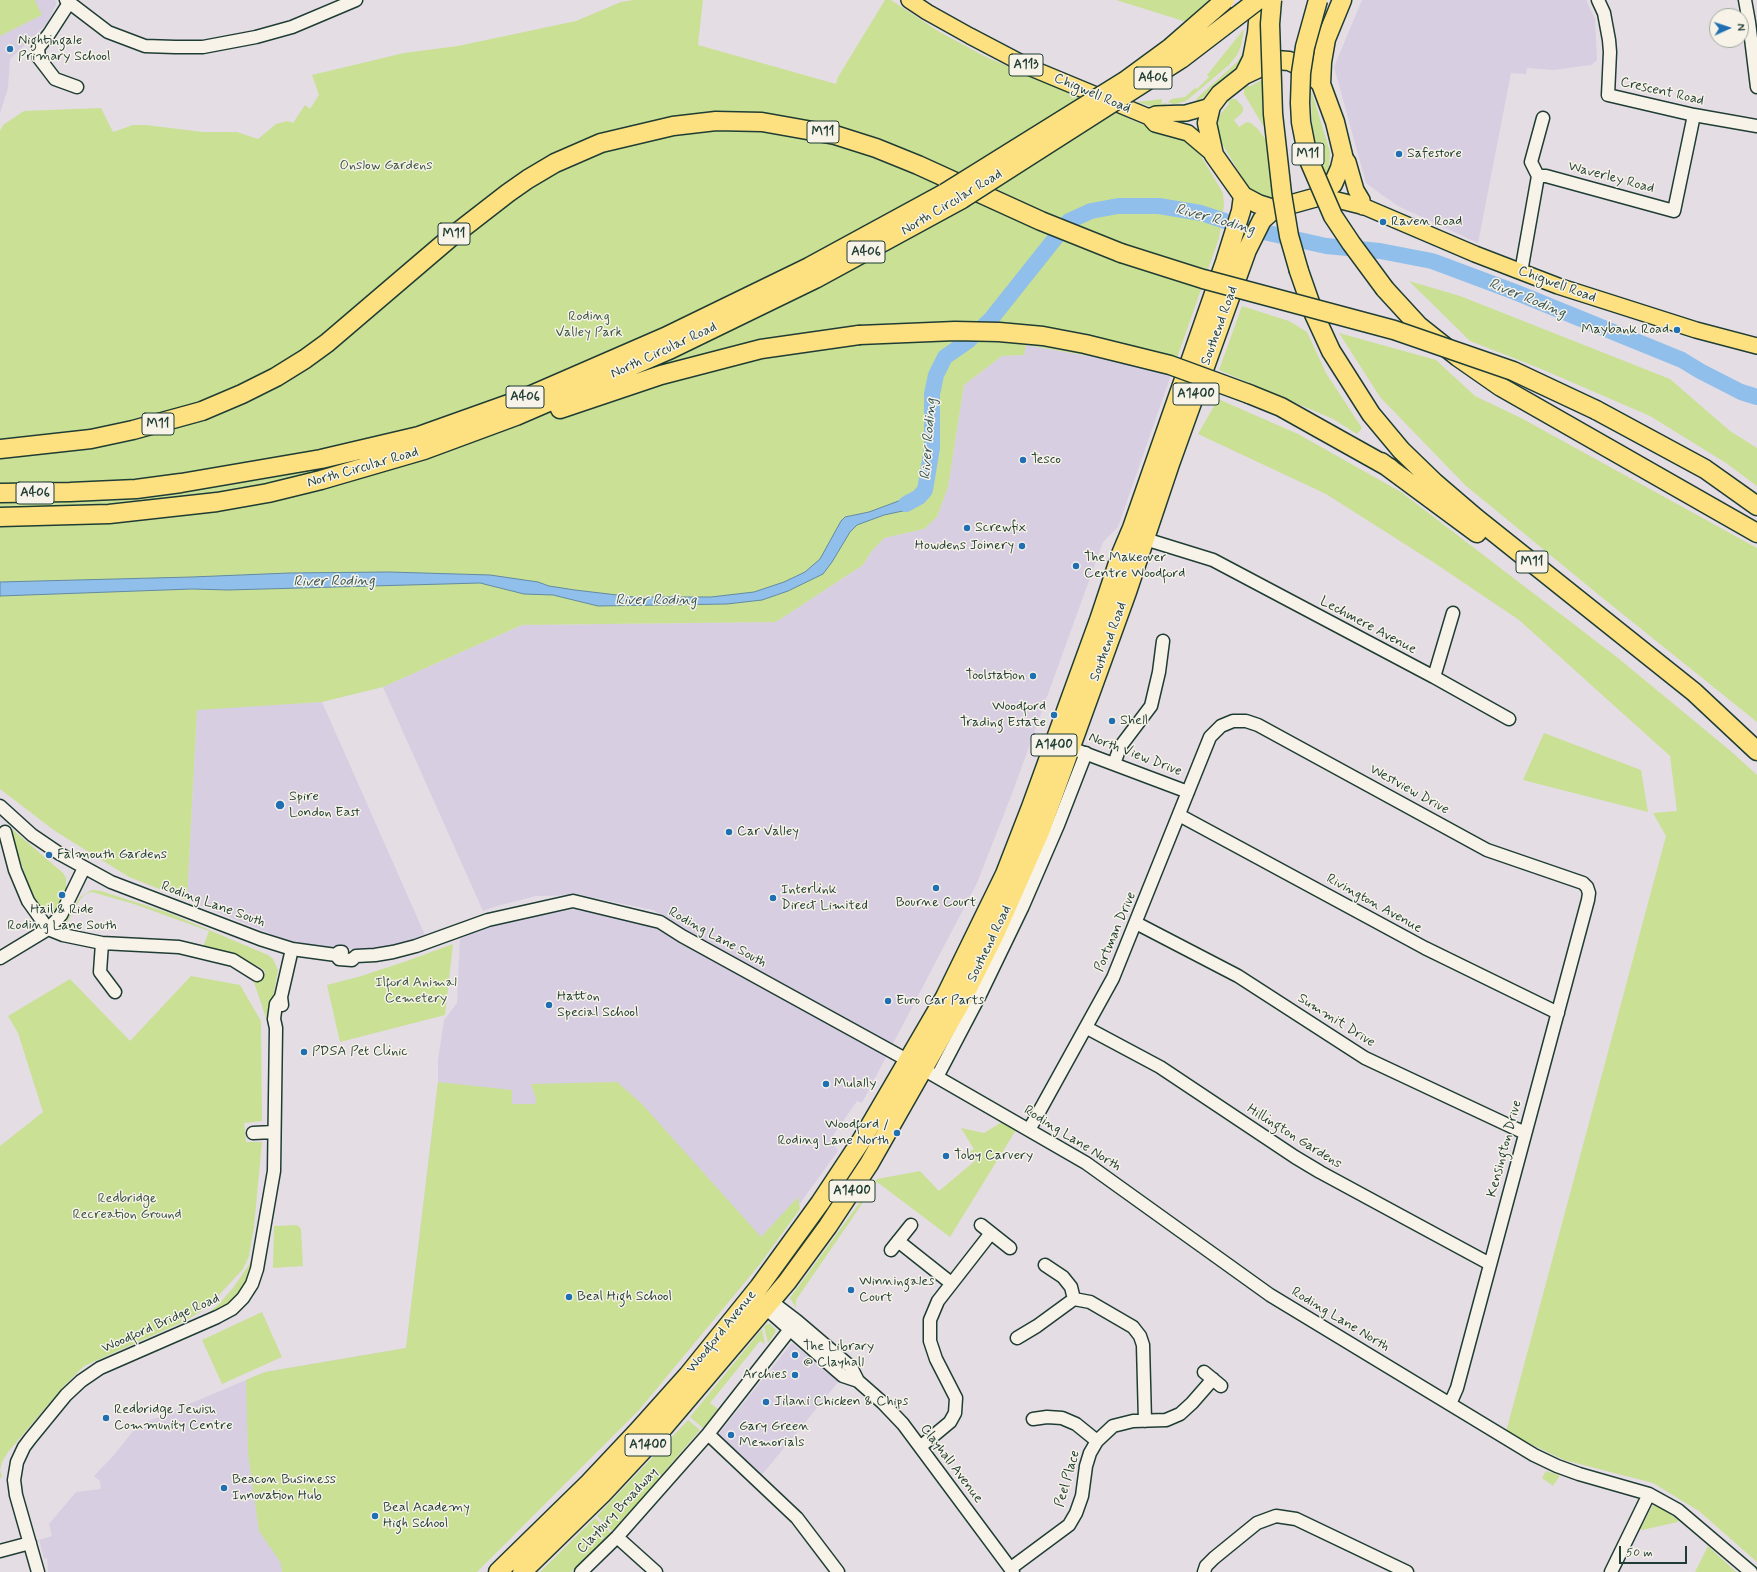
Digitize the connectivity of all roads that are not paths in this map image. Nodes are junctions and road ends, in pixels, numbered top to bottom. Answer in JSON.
{"nodes":[{"id":1,"x":356,"y":0,"type":"edge"},
{"id":2,"x":909,"y":0,"type":"edge"},
{"id":3,"x":1225,"y":0,"type":"edge"},
{"id":4,"x":1259,"y":0,"type":"edge"},
{"id":5,"x":1272,"y":0,"type":"edge"},
{"id":6,"x":1318,"y":0,"type":"edge"},
{"id":7,"x":1342,"y":0,"type":"edge"},
{"id":8,"x":1598,"y":0,"type":"edge"},
{"id":9,"x":1745,"y":0,"type":"edge"},
{"id":10,"x":70,"y":1,"type":"edge"},
{"id":11,"x":1756,"y":68,"type":"edge"},
{"id":12,"x":1244,"y":75,"type":"junction"},
{"id":13,"x":1321,"y":84,"type":"junction"},
{"id":14,"x":76,"y":87,"type":"dead end"},
{"id":15,"x":1757,"y":87,"type":"edge"},
{"id":16,"x":1212,"y":106,"type":"junction"},
{"id":17,"x":1694,"y":115,"type":"junction"},
{"id":18,"x":1149,"y":117,"type":"junction"},
{"id":19,"x":1543,"y":118,"type":"dead end"},
{"id":20,"x":1757,"y":126,"type":"edge"},
{"id":21,"x":1214,"y":155,"type":"junction"},
{"id":22,"x":1343,"y":155,"type":"junction"},
{"id":23,"x":1538,"y":176,"type":"junction"},
{"id":24,"x":1322,"y":196,"type":"junction"},
{"id":25,"x":1242,"y":203,"type":"junction"},
{"id":26,"x":1363,"y":207,"type":"junction"},
{"id":27,"x":1263,"y":221,"type":"junction"},
{"id":28,"x":1521,"y":272,"type":"junction"},
{"id":29,"x":1757,"y":346,"type":"edge"},
{"id":30,"x":475,"y":432,"type":"junction"},
{"id":31,"x":0,"y":448,"type":"edge"},
{"id":32,"x":1381,"y":462,"type":"junction"},
{"id":33,"x":0,"y":493,"type":"edge"},
{"id":34,"x":1757,"y":506,"type":"edge"},
{"id":35,"x":0,"y":517,"type":"edge"},
{"id":36,"x":1757,"y":533,"type":"edge"},
{"id":37,"x":1145,"y":539,"type":"junction"},
{"id":38,"x":1454,"y":613,"type":"dead end"},
{"id":39,"x":1610,"y":623,"type":"junction"},
{"id":40,"x":1163,"y":641,"type":"dead end"},
{"id":41,"x":1434,"y":677,"type":"junction"},
{"id":42,"x":1509,"y":719,"type":"dead end"},
{"id":43,"x":1210,"y":737,"type":"joint"},
{"id":44,"x":1078,"y":750,"type":"junction"},
{"id":45,"x":1757,"y":753,"type":"edge"},
{"id":46,"x":1114,"y":764,"type":"junction"},
{"id":47,"x":1188,"y":792,"type":"junction"},
{"id":48,"x":0,"y":806,"type":"edge"},
{"id":49,"x":1179,"y":815,"type":"junction"},
{"id":50,"x":5,"y":832,"type":"dead end"},
{"id":51,"x":84,"y":868,"type":"junction"},
{"id":52,"x":1588,"y":900,"type":"joint"},
{"id":53,"x":1136,"y":923,"type":"junction"},
{"id":54,"x":48,"y":928,"type":"junction"},
{"id":55,"x":102,"y":943,"type":"junction"},
{"id":56,"x":292,"y":949,"type":"junction"},
{"id":57,"x":0,"y":958,"type":"edge"},
{"id":58,"x":257,"y":975,"type":"dead end"},
{"id":59,"x":115,"y":992,"type":"dead end"},
{"id":60,"x":1558,"y":1013,"type":"junction"},
{"id":61,"x":1087,"y":1028,"type":"junction"},
{"id":62,"x":923,"y":1069,"type":"junction"},
{"id":63,"x":1029,"y":1130,"type":"junction"},
{"id":64,"x":274,"y":1132,"type":"junction"},
{"id":65,"x":253,"y":1133,"type":"dead end"},
{"id":66,"x":1525,"y":1133,"type":"junction"},
{"id":67,"x":910,"y":1225,"type":"dead end"},
{"id":68,"x":981,"y":1225,"type":"dead end"},
{"id":69,"x":991,"y":1233,"type":"junction"},
{"id":70,"x":1010,"y":1248,"type":"dead end"},
{"id":71,"x":1490,"y":1264,"type":"junction"},
{"id":72,"x":1045,"y":1266,"type":"dead end"},
{"id":73,"x":951,"y":1283,"type":"junction"},
{"id":74,"x":759,"y":1287,"type":"junction"},
{"id":75,"x":1074,"y":1299,"type":"junction"},
{"id":76,"x":767,"y":1304,"type":"junction"},
{"id":77,"x":794,"y":1325,"type":"junction"},
{"id":78,"x":1017,"y":1338,"type":"dead end"},
{"id":79,"x":688,"y":1375,"type":"junction"},
{"id":80,"x":1213,"y":1379,"type":"dead end"},
{"id":81,"x":1450,"y":1404,"type":"junction"},
{"id":82,"x":1033,"y":1419,"type":"dead end"},
{"id":83,"x":1145,"y":1421,"type":"junction"},
{"id":84,"x":708,"y":1434,"type":"junction"},
{"id":85,"x":1097,"y":1441,"type":"junction"},
{"id":86,"x":920,"y":1447,"type":"junction"},
{"id":87,"x":1649,"y":1494,"type":"junction"},
{"id":88,"x":617,"y":1538,"type":"junction"},
{"id":89,"x":30,"y":1543,"type":"junction"},
{"id":90,"x":0,"y":1551,"type":"edge"},
{"id":91,"x":1012,"y":1570,"type":"edge"},
{"id":92,"x":38,"y":1572,"type":"edge"},
{"id":93,"x":498,"y":1572,"type":"edge"},
{"id":94,"x":522,"y":1572,"type":"edge"},
{"id":95,"x":581,"y":1572,"type":"edge"},
{"id":96,"x":656,"y":1572,"type":"edge"},
{"id":97,"x":838,"y":1572,"type":"edge"},
{"id":98,"x":1204,"y":1572,"type":"edge"},
{"id":99,"x":1407,"y":1572,"type":"edge"},
{"id":100,"x":1611,"y":1572,"type":"edge"},
{"id":101,"x":1751,"y":1572,"type":"edge"}],
"edges":[{"from":1,"to":10,"type":"street"},
{"from":2,"to":18,"type":"main road","name":"Chigwell Road","number":"A113"},
{"from":3,"to":33,"type":"highway","name":"North Circular Road","number":"A406","bridge":true},
{"from":4,"to":12,"type":"highway","number":"A406"},
{"from":4,"to":30,"type":"highway","name":"North Circular Road","number":"A406","bridge":true},
{"from":5,"to":39,"type":"highway","number":"M11","bridge":true},
{"from":6,"to":36,"type":"highway","number":"M11","bridge":true},
{"from":7,"to":13,"type":"highway"},
{"from":8,"to":17,"type":"street","name":"Crescent Road"},
{"from":9,"to":11,"type":"street"},
{"from":10,"to":14,"type":"street"},
{"from":11,"to":15,"type":"street"},
{"from":12,"to":13,"type":"highway","number":"A113"},
{"from":12,"to":16,"type":"highway","number":"A113"},
{"from":13,"to":22,"type":"highway","number":"A113"},
{"from":16,"to":18,"type":"main road","name":"Chigwell Road"},
{"from":16,"to":21,"type":"highway","number":"A113"},
{"from":17,"to":20,"type":"street","name":"Crescent Road"},
{"from":17,"to":23,"type":"street","name":"Waverley Road"},
{"from":18,"to":21,"type":"main road","name":"Chigwell Road","number":"A113"},
{"from":19,"to":23,"type":"street"},
{"from":21,"to":25,"type":"highway","number":"A113"},
{"from":22,"to":24,"type":"highway"},
{"from":22,"to":26,"type":"main road","number":"A113"},
{"from":23,"to":28,"type":"street"},
{"from":24,"to":26,"type":"main road","name":"Chigwell Road"},
{"from":24,"to":27,"type":"highway"},
{"from":25,"to":27,"type":"highway","number":"A113"},
{"from":25,"to":62,"type":"highway","name":"Southend Road","number":"A1400"},
{"from":26,"to":28,"type":"main road","name":"Chigwell Road"},
{"from":27,"to":37,"type":"highway","name":"Southend Road","number":"A1400"},
{"from":28,"to":29,"type":"main road","name":"Chigwell Road"},
{"from":30,"to":32,"type":"highway","number":"M11","bridge":true},
{"from":30,"to":35,"type":"highway","name":"North Circular Road","number":"A406"},
{"from":31,"to":34,"type":"highway","number":"M11","bridge":true},
{"from":32,"to":39,"type":"highway","number":"M11"},
{"from":32,"to":45,"type":"highway","number":"M11"},
{"from":37,"to":41,"type":"street","name":"Lechmere Avenue"},
{"from":37,"to":44,"type":"highway","name":"Southend Road","number":"A1400"},
{"from":38,"to":41,"type":"street"},
{"from":39,"to":45,"type":"highway","number":"M11"},
{"from":40,"to":46,"type":"street"},
{"from":41,"to":42,"type":"street","name":"Lechmere Avenue"},
{"from":43,"to":47,"type":"street","name":"Portman Drive"},
{"from":43,"to":52,"type":"street","name":"Westview Drive"},
{"from":44,"to":46,"type":"street","name":"North View Drive"},
{"from":44,"to":62,"type":"highway","name":"Southend Road","number":"A1400"},
{"from":46,"to":47,"type":"street","name":"North View Drive"},
{"from":47,"to":49,"type":"street","name":"Portman Drive"},
{"from":48,"to":51,"type":"street","name":"Roding Lane South"},
{"from":49,"to":53,"type":"street","name":"Portman Drive"},
{"from":49,"to":60,"type":"street","name":"Rivington Avenue"},
{"from":50,"to":54,"type":"street"},
{"from":51,"to":54,"type":"street"},
{"from":51,"to":56,"type":"street","name":"Roding Lane South"},
{"from":52,"to":60,"type":"street","name":"Kensington Drive"},
{"from":53,"to":61,"type":"street","name":"Portman Drive"},
{"from":53,"to":66,"type":"street","name":"Summit Drive"},
{"from":54,"to":55,"type":"street"},
{"from":54,"to":57,"type":"street"},
{"from":55,"to":58,"type":"street"},
{"from":55,"to":59,"type":"street"},
{"from":56,"to":62,"type":"street","name":"Roding Lane South"},
{"from":56,"to":64,"type":"street","name":"Woodford Bridge Road"},
{"from":60,"to":66,"type":"street","name":"Kensington Drive"},
{"from":61,"to":63,"type":"street","name":"Portman Drive"},
{"from":61,"to":71,"type":"street","name":"Hillington Gardens"},
{"from":62,"to":63,"type":"street","name":"Roding Lane North"},
{"from":62,"to":74,"type":"highway","name":"Woodford Avenue","number":"A1400"},
{"from":62,"to":76,"type":"highway","name":"Woodford Avenue","number":"A1400"},
{"from":63,"to":81,"type":"street","name":"Roding Lane North"},
{"from":64,"to":65,"type":"street"},
{"from":64,"to":89,"type":"street","name":"Woodford Bridge Road"},
{"from":66,"to":71,"type":"street","name":"Kensington Drive"},
{"from":67,"to":73,"type":"street"},
{"from":68,"to":69,"type":"street"},
{"from":69,"to":70,"type":"street"},
{"from":69,"to":73,"type":"street"},
{"from":71,"to":81,"type":"street","name":"Kensington Drive"},
{"from":72,"to":75,"type":"street"},
{"from":73,"to":86,"type":"street"},
{"from":74,"to":76,"type":"highway"},
{"from":74,"to":79,"type":"highway","name":"Woodford Avenue","number":"A1400"},
{"from":75,"to":78,"type":"street"},
{"from":75,"to":83,"type":"street"},
{"from":76,"to":77,"type":"street","name":"Clayhall Avenue"},
{"from":76,"to":79,"type":"highway"},
{"from":76,"to":94,"type":"highway","name":"Woodford Avenue","number":"A1400"},
{"from":77,"to":84,"type":"street","name":"Claybury Broadway"},
{"from":77,"to":86,"type":"street","name":"Clayhall Avenue"},
{"from":79,"to":93,"type":"highway","name":"Woodford Avenue","number":"A1400"},
{"from":80,"to":83,"type":"street","name":"Peel Place"},
{"from":81,"to":87,"type":"street","name":"Roding Lane North"},
{"from":82,"to":85,"type":"street","name":"Peel Place"},
{"from":83,"to":85,"type":"street","name":"Peel Place"},
{"from":84,"to":88,"type":"street","name":"Claybury Broadway"},
{"from":84,"to":97,"type":"street"},
{"from":85,"to":91,"type":"street","name":"Peel Place"},
{"from":86,"to":91,"type":"street","name":"Clayhall Avenue"},
{"from":87,"to":100,"type":"street"},
{"from":87,"to":101,"type":"street","name":"Roding Lane North"},
{"from":88,"to":95,"type":"street","name":"Claybury Broadway"},
{"from":88,"to":96,"type":"street"},
{"from":89,"to":90,"type":"street"},
{"from":89,"to":92,"type":"street","name":"Woodford Bridge Road"},
{"from":98,"to":99,"type":"street"}]}
